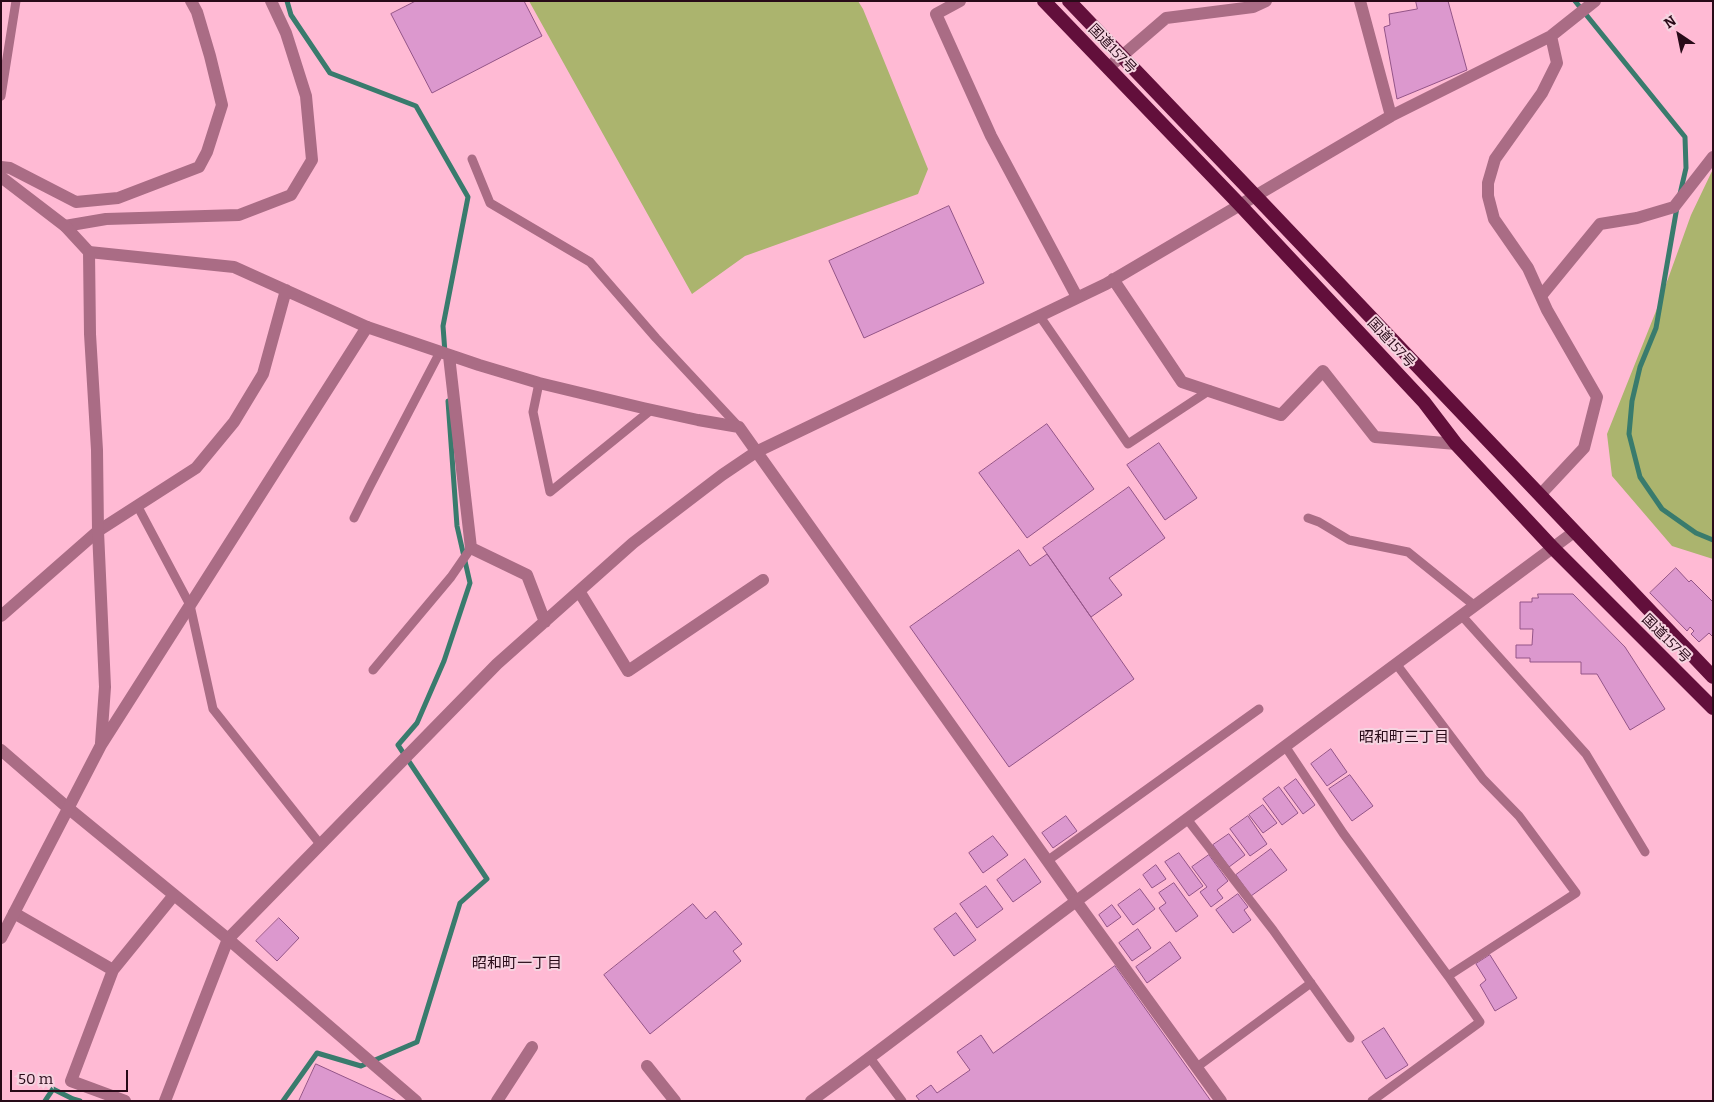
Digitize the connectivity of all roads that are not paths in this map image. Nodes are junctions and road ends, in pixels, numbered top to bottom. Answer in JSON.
{"nodes":[{"id":1,"x":16,"y":1,"type":"edge"},
{"id":2,"x":191,"y":1,"type":"edge"},
{"id":3,"x":271,"y":1,"type":"edge"},
{"id":4,"x":960,"y":1,"type":"edge"},
{"id":5,"x":1044,"y":1,"type":"edge"},
{"id":6,"x":1069,"y":1,"type":"edge"},
{"id":7,"x":1266,"y":1,"type":"edge"},
{"id":8,"x":1360,"y":1,"type":"edge"},
{"id":9,"x":1595,"y":1,"type":"edge"},
{"id":10,"x":1551,"y":36,"type":"junction"},
{"id":11,"x":1122,"y":56,"type":"junction"},
{"id":12,"x":1108,"y":68,"type":"junction"},
{"id":13,"x":1,"y":96,"type":"edge"},
{"id":14,"x":1391,"y":116,"type":"junction"},
{"id":15,"x":1713,"y":157,"type":"edge"},
{"id":16,"x":472,"y":159,"type":"dead end"},
{"id":17,"x":1,"y":167,"type":"edge"},
{"id":18,"x":1,"y":177,"type":"edge"},
{"id":19,"x":1256,"y":196,"type":"junction"},
{"id":20,"x":1240,"y":205,"type":"junction"},
{"id":21,"x":65,"y":226,"type":"junction"},
{"id":22,"x":89,"y":252,"type":"junction"},
{"id":23,"x":1113,"y":279,"type":"junction"},
{"id":24,"x":286,"y":290,"type":"junction"},
{"id":25,"x":1540,"y":296,"type":"junction"},
{"id":26,"x":1077,"y":297,"type":"junction"},
{"id":27,"x":1038,"y":315,"type":"junction"},
{"id":28,"x":367,"y":327,"type":"junction"},
{"id":29,"x":445,"y":354,"type":"junction"},
{"id":30,"x":539,"y":383,"type":"junction"},
{"id":31,"x":1210,"y":390,"type":"junction"},
{"id":32,"x":651,"y":410,"type":"junction"},
{"id":33,"x":739,"y":427,"type":"junction"},
{"id":34,"x":1456,"y":444,"type":"junction"},
{"id":35,"x":756,"y":452,"type":"junction"},
{"id":36,"x":1540,"y":495,"type":"junction"},
{"id":37,"x":138,"y":507,"type":"junction"},
{"id":38,"x":354,"y":518,"type":"dead end"},
{"id":39,"x":1308,"y":518,"type":"dead end"},
{"id":40,"x":98,"y":531,"type":"junction"},
{"id":41,"x":1574,"y":532,"type":"junction"},
{"id":42,"x":470,"y":548,"type":"junction"},
{"id":43,"x":1553,"y":548,"type":"junction"},
{"id":44,"x":762,"y":580,"type":"dead end"},
{"id":45,"x":579,"y":591,"type":"junction"},
{"id":46,"x":190,"y":605,"type":"junction"},
{"id":47,"x":1475,"y":606,"type":"junction"},
{"id":48,"x":1,"y":616,"type":"edge"},
{"id":49,"x":1462,"y":616,"type":"junction"},
{"id":50,"x":545,"y":622,"type":"junction"},
{"id":51,"x":1397,"y":665,"type":"junction"},
{"id":52,"x":374,"y":670,"type":"dead end"},
{"id":53,"x":1713,"y":677,"type":"edge"},
{"id":54,"x":1713,"y":708,"type":"edge"},
{"id":55,"x":1259,"y":709,"type":"dead end"},
{"id":56,"x":101,"y":745,"type":"junction"},
{"id":57,"x":1285,"y":746,"type":"junction"},
{"id":58,"x":1,"y":750,"type":"edge"},
{"id":59,"x":68,"y":808,"type":"junction"},
{"id":60,"x":1187,"y":819,"type":"junction"},
{"id":61,"x":320,"y":844,"type":"junction"},
{"id":62,"x":1645,"y":852,"type":"dead end"},
{"id":63,"x":1047,"y":861,"type":"junction"},
{"id":64,"x":174,"y":895,"type":"junction"},
{"id":65,"x":1076,"y":901,"type":"junction"},
{"id":66,"x":14,"y":913,"type":"junction"},
{"id":67,"x":1,"y":938,"type":"edge"},
{"id":68,"x":228,"y":939,"type":"junction"},
{"id":69,"x":113,"y":970,"type":"junction"},
{"id":70,"x":1448,"y":976,"type":"junction"},
{"id":71,"x":1310,"y":983,"type":"junction"},
{"id":72,"x":1350,"y":1038,"type":"dead end"},
{"id":73,"x":532,"y":1047,"type":"dead end"},
{"id":74,"x":870,"y":1058,"type":"junction"},
{"id":75,"x":647,"y":1066,"type":"dead end"},
{"id":76,"x":1197,"y":1067,"type":"junction"},
{"id":77,"x":167,"y":1100,"type":"edge"},
{"id":78,"x":125,"y":1101,"type":"edge"},
{"id":79,"x":416,"y":1101,"type":"edge"},
{"id":80,"x":497,"y":1101,"type":"edge"},
{"id":81,"x":675,"y":1101,"type":"edge"},
{"id":82,"x":811,"y":1101,"type":"edge"},
{"id":83,"x":902,"y":1101,"type":"edge"},
{"id":84,"x":1222,"y":1101,"type":"edge"},
{"id":85,"x":1372,"y":1101,"type":"edge"}],
"edges":[{"from":1,"to":13,"type":"lane"},
{"from":2,"to":17,"type":"street"},
{"from":3,"to":21,"type":"street"},
{"from":4,"to":26,"type":"street"},
{"from":5,"to":12,"type":"highway","name":"国道157号"},
{"from":6,"to":11,"type":"highway","name":"国道157号"},
{"from":7,"to":11,"type":"street"},
{"from":8,"to":14,"type":"street"},
{"from":9,"to":10,"type":"street"},
{"from":10,"to":14,"type":"street"},
{"from":10,"to":25,"type":"street"},
{"from":11,"to":12,"type":"street"},
{"from":11,"to":19,"type":"highway","name":"国道157号"},
{"from":12,"to":20,"type":"highway","name":"国道157号"},
{"from":14,"to":19,"type":"street"},
{"from":15,"to":25,"type":"street"},
{"from":16,"to":33,"type":"lane"},
{"from":18,"to":21,"type":"street"},
{"from":19,"to":20,"type":"street"},
{"from":19,"to":36,"type":"highway","name":"国道157号"},
{"from":20,"to":23,"type":"street"},
{"from":20,"to":34,"type":"highway","name":"国道157号"},
{"from":21,"to":22,"type":"street"},
{"from":22,"to":24,"type":"street"},
{"from":22,"to":40,"type":"street"},
{"from":23,"to":26,"type":"street"},
{"from":23,"to":31,"type":"street"},
{"from":24,"to":28,"type":"street"},
{"from":24,"to":37,"type":"street"},
{"from":25,"to":36,"type":"street"},
{"from":26,"to":27,"type":"street"},
{"from":27,"to":31,"type":"lane"},
{"from":27,"to":35,"type":"street"},
{"from":28,"to":29,"type":"street"},
{"from":28,"to":46,"type":"street"},
{"from":29,"to":30,"type":"street"},
{"from":29,"to":38,"type":"lane"},
{"from":29,"to":42,"type":"street"},
{"from":30,"to":32,"type":"street"},
{"from":30,"to":32,"type":"lane"},
{"from":31,"to":34,"type":"street"},
{"from":32,"to":33,"type":"street"},
{"from":33,"to":35,"type":"street"},
{"from":34,"to":43,"type":"highway","name":"国道157号"},
{"from":35,"to":45,"type":"street"},
{"from":35,"to":63,"type":"street"},
{"from":36,"to":41,"type":"highway","name":"国道157号"},
{"from":37,"to":40,"type":"street"},
{"from":37,"to":46,"type":"lane"},
{"from":39,"to":47,"type":"lane"},
{"from":40,"to":48,"type":"street"},
{"from":40,"to":56,"type":"street"},
{"from":41,"to":43,"type":"street"},
{"from":41,"to":53,"type":"highway","name":"国道157号"},
{"from":42,"to":50,"type":"street"},
{"from":42,"to":52,"type":"lane"},
{"from":43,"to":47,"type":"street"},
{"from":43,"to":54,"type":"highway","name":"国道157号"},
{"from":44,"to":45,"type":"street"},
{"from":45,"to":50,"type":"street"},
{"from":46,"to":56,"type":"street"},
{"from":46,"to":61,"type":"lane"},
{"from":47,"to":49,"type":"street"},
{"from":49,"to":51,"type":"street"},
{"from":49,"to":62,"type":"lane"},
{"from":50,"to":61,"type":"street"},
{"from":51,"to":57,"type":"street"},
{"from":51,"to":70,"type":"lane"},
{"from":55,"to":63,"type":"lane"},
{"from":56,"to":59,"type":"street"},
{"from":57,"to":60,"type":"street"},
{"from":57,"to":70,"type":"lane"},
{"from":58,"to":59,"type":"street"},
{"from":59,"to":64,"type":"street"},
{"from":59,"to":66,"type":"street"},
{"from":60,"to":65,"type":"street"},
{"from":60,"to":71,"type":"lane"},
{"from":61,"to":68,"type":"street"},
{"from":63,"to":65,"type":"street"},
{"from":64,"to":68,"type":"street"},
{"from":64,"to":69,"type":"street"},
{"from":65,"to":74,"type":"street"},
{"from":65,"to":76,"type":"street"},
{"from":66,"to":67,"type":"street"},
{"from":66,"to":69,"type":"street"},
{"from":68,"to":77,"type":"street"},
{"from":68,"to":79,"type":"street"},
{"from":69,"to":78,"type":"street"},
{"from":70,"to":85,"type":"lane"},
{"from":71,"to":72,"type":"lane"},
{"from":71,"to":76,"type":"lane"},
{"from":73,"to":80,"type":"street"},
{"from":74,"to":82,"type":"street"},
{"from":74,"to":83,"type":"lane"},
{"from":75,"to":81,"type":"street"},
{"from":76,"to":84,"type":"street"}]}
